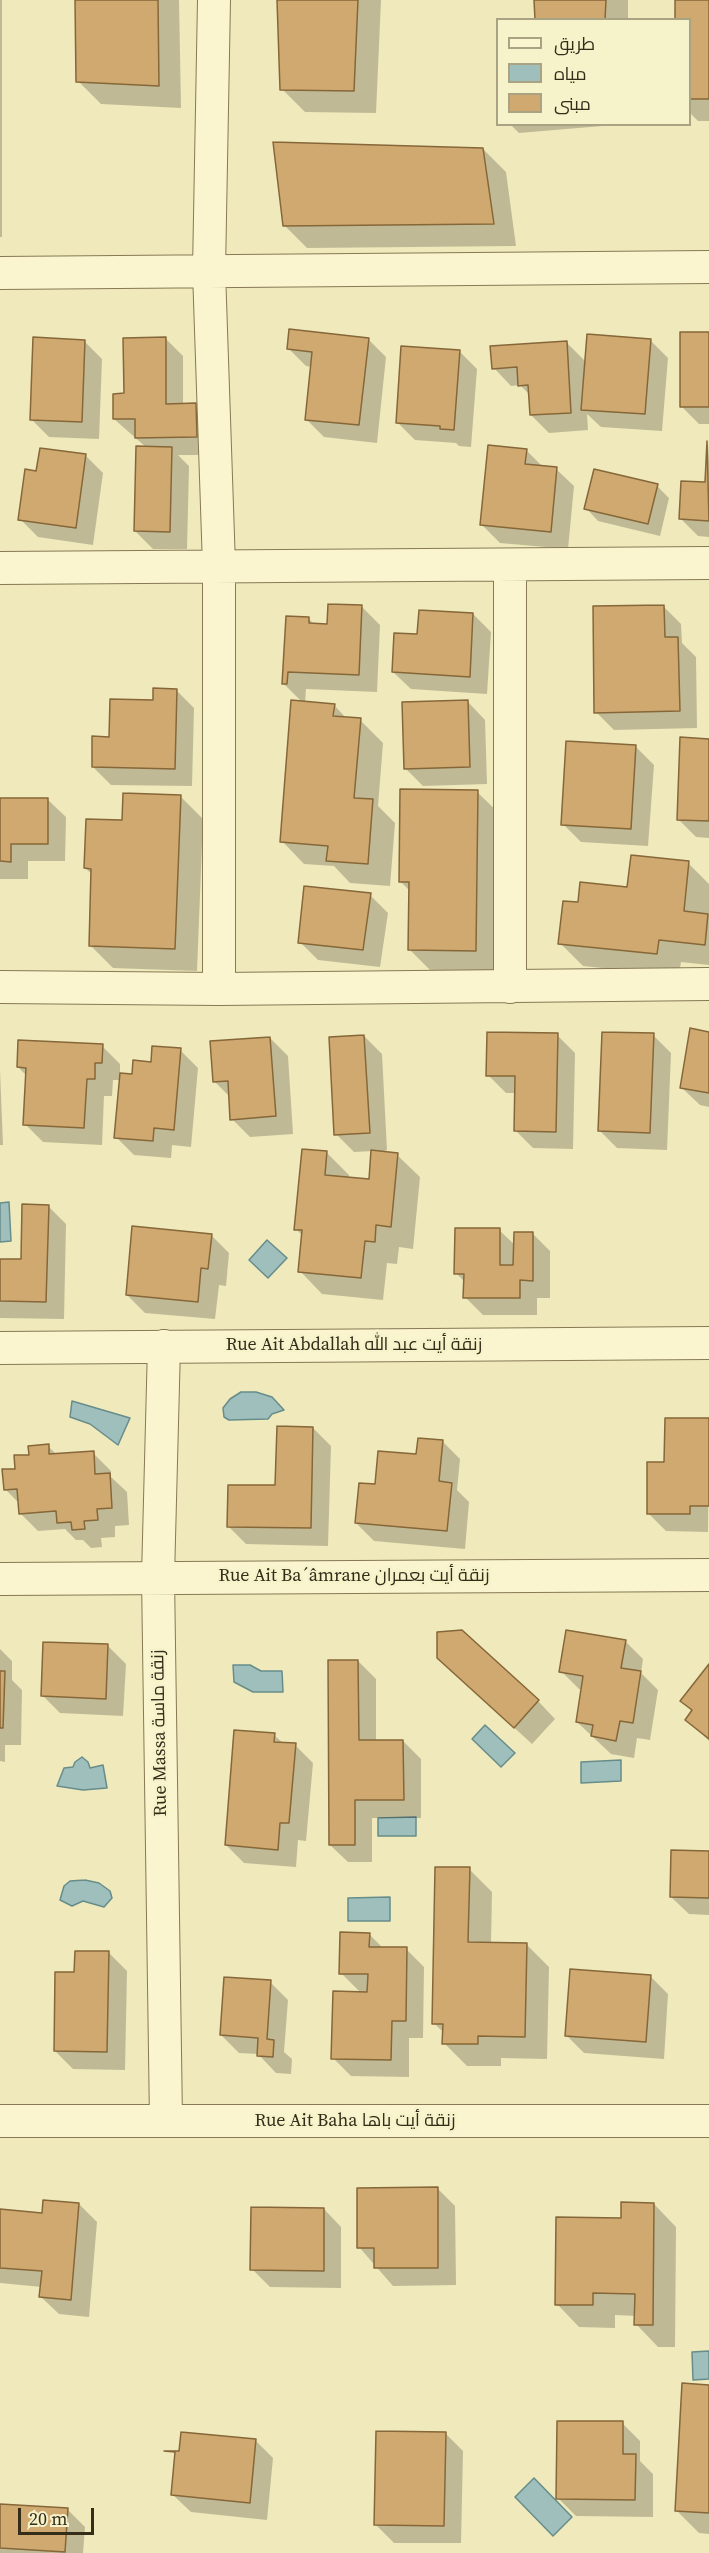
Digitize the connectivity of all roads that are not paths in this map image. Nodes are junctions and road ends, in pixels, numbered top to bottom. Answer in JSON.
{"nodes":[{"id":1,"x":214,"y":0,"type":"edge"},
{"id":2,"x":709,"y":267,"type":"edge"},
{"id":3,"x":209,"y":271,"type":"junction"},
{"id":4,"x":0,"y":273,"type":"edge"},
{"id":5,"x":709,"y":563,"type":"edge"},
{"id":6,"x":510,"y":565,"type":"junction"},
{"id":7,"x":219,"y":566,"type":"junction"},
{"id":8,"x":0,"y":568,"type":"edge"},
{"id":9,"x":709,"y":984,"type":"edge"},
{"id":10,"x":0,"y":987,"type":"edge"},
{"id":11,"x":510,"y":987,"type":"junction"},
{"id":12,"x":219,"y":988,"type":"junction"},
{"id":13,"x":709,"y":1343,"type":"edge"},
{"id":14,"x":164,"y":1346,"type":"junction"},
{"id":15,"x":0,"y":1348,"type":"edge"},
{"id":16,"x":709,"y":1575,"type":"edge"},
{"id":17,"x":158,"y":1577,"type":"junction"},
{"id":18,"x":0,"y":1579,"type":"edge"},
{"id":19,"x":166,"y":2120,"type":"junction"},
{"id":20,"x":0,"y":2121,"type":"edge"},
{"id":21,"x":709,"y":2121,"type":"edge"}],
"edges":[{"from":1,"to":3,"type":"street"},
{"from":2,"to":3,"type":"street"},
{"from":3,"to":4,"type":"street"},
{"from":3,"to":7,"type":"street"},
{"from":5,"to":6,"type":"street"},
{"from":6,"to":7,"type":"street"},
{"from":6,"to":11,"type":"street"},
{"from":7,"to":8,"type":"street"},
{"from":7,"to":12,"type":"street"},
{"from":9,"to":11,"type":"street"},
{"from":10,"to":12,"type":"street"},
{"from":11,"to":12,"type":"street"},
{"from":13,"to":14,"type":"street","name":"Rue Ait Abdallah زنقة أيت عبد الله"},
{"from":14,"to":15,"type":"street","name":"Rue Ait Abdallah زنقة أيت عبد الله"},
{"from":14,"to":17,"type":"street","name":"Rue Massa زنقة ماسة"},
{"from":16,"to":17,"type":"street","name":"Rue Ait Ba´âmrane زنقة أيت بعمران"},
{"from":17,"to":18,"type":"street","name":"Rue Ait Ba´âmrane زنقة أيت بعمران"},
{"from":17,"to":19,"type":"street","name":"Rue Massa زنقة ماسة"},
{"from":19,"to":20,"type":"street","name":"Rue Ait Baha زنقة أيت باها"},
{"from":19,"to":21,"type":"street","name":"Rue Ait Baha زنقة أيت باها"}]}
